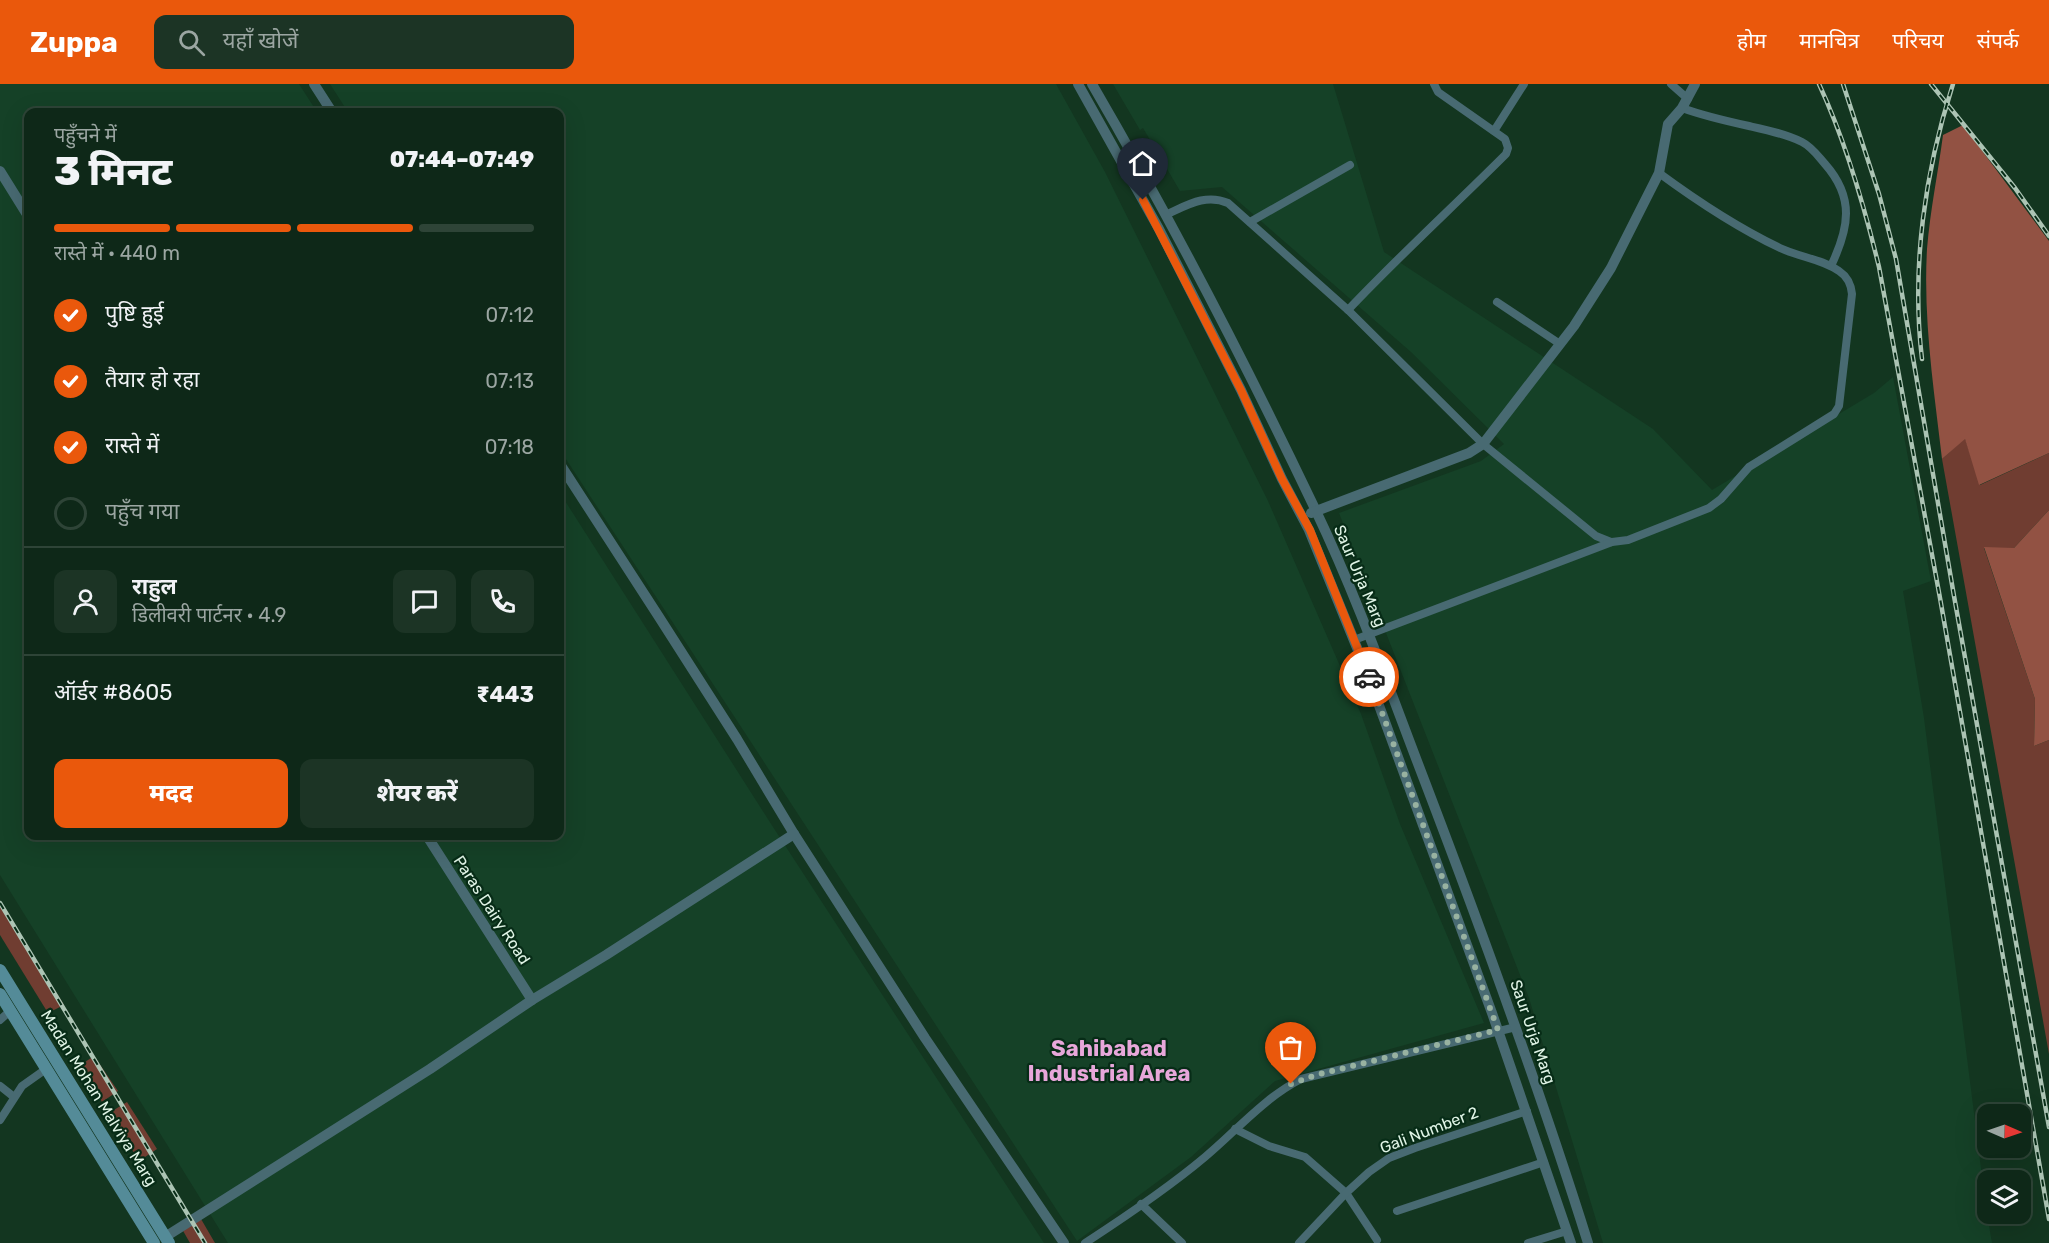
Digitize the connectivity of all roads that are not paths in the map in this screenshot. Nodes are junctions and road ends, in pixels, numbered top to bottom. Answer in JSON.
{"nodes":[{"id":1,"x":314,"y":84,"type":"edge"},
{"id":2,"x":1078,"y":84,"type":"edge"},
{"id":3,"x":1092,"y":84,"type":"edge"},
{"id":4,"x":1434,"y":84,"type":"edge"},
{"id":5,"x":1524,"y":84,"type":"edge"},
{"id":6,"x":1671,"y":84,"type":"edge"},
{"id":7,"x":1695,"y":84,"type":"edge"},
{"id":8,"x":1685,"y":104,"type":"junction"},
{"id":9,"x":329,"y":108,"type":"edge"},
{"id":10,"x":1494,"y":131,"type":"junction"},
{"id":11,"x":1350,"y":165,"type":"dead end"},
{"id":12,"x":0,"y":171,"type":"edge"},
{"id":13,"x":1659,"y":173,"type":"junction"},
{"id":14,"x":24,"y":210,"type":"edge"},
{"id":15,"x":1165,"y":215,"type":"junction"},
{"id":16,"x":1250,"y":222,"type":"junction"},
{"id":17,"x":1832,"y":266,"type":"junction"},
{"id":18,"x":1497,"y":302,"type":"dead end"},
{"id":19,"x":1348,"y":310,"type":"junction"},
{"id":20,"x":1560,"y":344,"type":"junction"},
{"id":21,"x":1483,"y":444,"type":"junction"},
{"id":22,"x":564,"y":470,"type":"edge"},
{"id":23,"x":1316,"y":512,"type":"junction"},
{"id":24,"x":1303,"y":516,"type":"junction"},
{"id":25,"x":1612,"y":542,"type":"junction"},
{"id":26,"x":1369,"y":634,"type":"junction"},
{"id":27,"x":1354,"y":640,"type":"junction"},
{"id":28,"x":794,"y":834,"type":"junction"},
{"id":29,"x":430,"y":840,"type":"edge"},
{"id":30,"x":0,"y":970,"type":"edge"},
{"id":31,"x":0,"y":994,"type":"edge"},
{"id":32,"x":532,"y":1000,"type":"junction"},
{"id":33,"x":10,"y":1011,"type":"junction"},
{"id":34,"x":0,"y":1020,"type":"edge"},
{"id":35,"x":1516,"y":1027,"type":"junction"},
{"id":36,"x":1498,"y":1030,"type":"junction"},
{"id":37,"x":46,"y":1070,"type":"junction"},
{"id":38,"x":0,"y":1086,"type":"edge"},
{"id":39,"x":14,"y":1097,"type":"junction"},
{"id":40,"x":1527,"y":1111,"type":"junction"},
{"id":41,"x":0,"y":1120,"type":"edge"},
{"id":42,"x":1235,"y":1129,"type":"junction"},
{"id":43,"x":1544,"y":1162,"type":"junction"},
{"id":44,"x":1346,"y":1193,"type":"junction"},
{"id":45,"x":1141,"y":1204,"type":"junction"},
{"id":46,"x":1397,"y":1211,"type":"dead end"},
{"id":47,"x":1567,"y":1231,"type":"junction"},
{"id":48,"x":1377,"y":1240,"type":"dead end"},
{"id":49,"x":163,"y":1241,"type":"edge"},
{"id":50,"x":1064,"y":1243,"type":"edge"},
{"id":51,"x":1085,"y":1243,"type":"edge"},
{"id":52,"x":1182,"y":1243,"type":"edge"},
{"id":53,"x":1299,"y":1243,"type":"edge"},
{"id":54,"x":1528,"y":1243,"type":"edge"},
{"id":55,"x":1571,"y":1243,"type":"edge"},
{"id":56,"x":1588,"y":1243,"type":"edge"}],
"edges":[{"from":1,"to":9,"type":"street"},
{"from":2,"to":24,"type":"street","name":"Saur Urja Marg"},
{"from":3,"to":15,"type":"street","name":"Saur Urja Marg"},
{"from":4,"to":10,"type":"street"},
{"from":5,"to":10,"type":"street"},
{"from":6,"to":8,"type":"street"},
{"from":7,"to":8,"type":"street"},
{"from":8,"to":13,"type":"street"},
{"from":8,"to":17,"type":"street"},
{"from":10,"to":19,"type":"street"},
{"from":11,"to":16,"type":"street"},
{"from":12,"to":14,"type":"street"},
{"from":13,"to":17,"type":"street"},
{"from":13,"to":20,"type":"street"},
{"from":15,"to":16,"type":"street"},
{"from":15,"to":23,"type":"street","name":"Saur Urja Marg"},
{"from":16,"to":19,"type":"street"},
{"from":17,"to":25,"type":"street"},
{"from":18,"to":20,"type":"street"},
{"from":19,"to":21,"type":"street"},
{"from":20,"to":21,"type":"street"},
{"from":21,"to":23,"type":"street"},
{"from":21,"to":25,"type":"street"},
{"from":22,"to":28,"type":"street"},
{"from":23,"to":24,"type":"street"},
{"from":23,"to":26,"type":"street","name":"Saur Urja Marg"},
{"from":24,"to":27,"type":"street","name":"Saur Urja Marg"},
{"from":25,"to":26,"type":"street"},
{"from":26,"to":27,"type":"street"},
{"from":26,"to":35,"type":"street","name":"Saur Urja Marg"},
{"from":27,"to":36,"type":"street","name":"Saur Urja Marg"},
{"from":28,"to":32,"type":"street"},
{"from":28,"to":50,"type":"street"},
{"from":29,"to":32,"type":"street","name":"Paras Dairy Road"},
{"from":30,"to":49,"type":"main road","name":"Madan Mohan Malviya Marg"},
{"from":31,"to":33,"type":"main road","name":"Madan Mohan Malviya Marg"},
{"from":32,"to":49,"type":"street"},
{"from":33,"to":34,"type":"street"},
{"from":33,"to":37,"type":"main road","name":"Madan Mohan Malviya Marg"},
{"from":35,"to":36,"type":"street"},
{"from":35,"to":56,"type":"street","name":"Saur Urja Marg"},
{"from":36,"to":40,"type":"street","name":"Saur Urja Marg"},
{"from":36,"to":42,"type":"street"},
{"from":37,"to":39,"type":"street"},
{"from":37,"to":49,"type":"main road","name":"Madan Mohan Malviya Marg"},
{"from":38,"to":39,"type":"street"},
{"from":39,"to":41,"type":"street"},
{"from":40,"to":43,"type":"street","name":"Saur Urja Marg"},
{"from":40,"to":44,"type":"street","name":"Gali Number 2"},
{"from":42,"to":44,"type":"street"},
{"from":42,"to":45,"type":"street"},
{"from":43,"to":46,"type":"street"},
{"from":43,"to":47,"type":"street","name":"Saur Urja Marg"},
{"from":44,"to":48,"type":"street"},
{"from":44,"to":53,"type":"street","name":"Gali Number 2"},
{"from":45,"to":51,"type":"street"},
{"from":45,"to":52,"type":"street"},
{"from":47,"to":54,"type":"street"},
{"from":47,"to":55,"type":"street","name":"Saur Urja Marg"}]}
